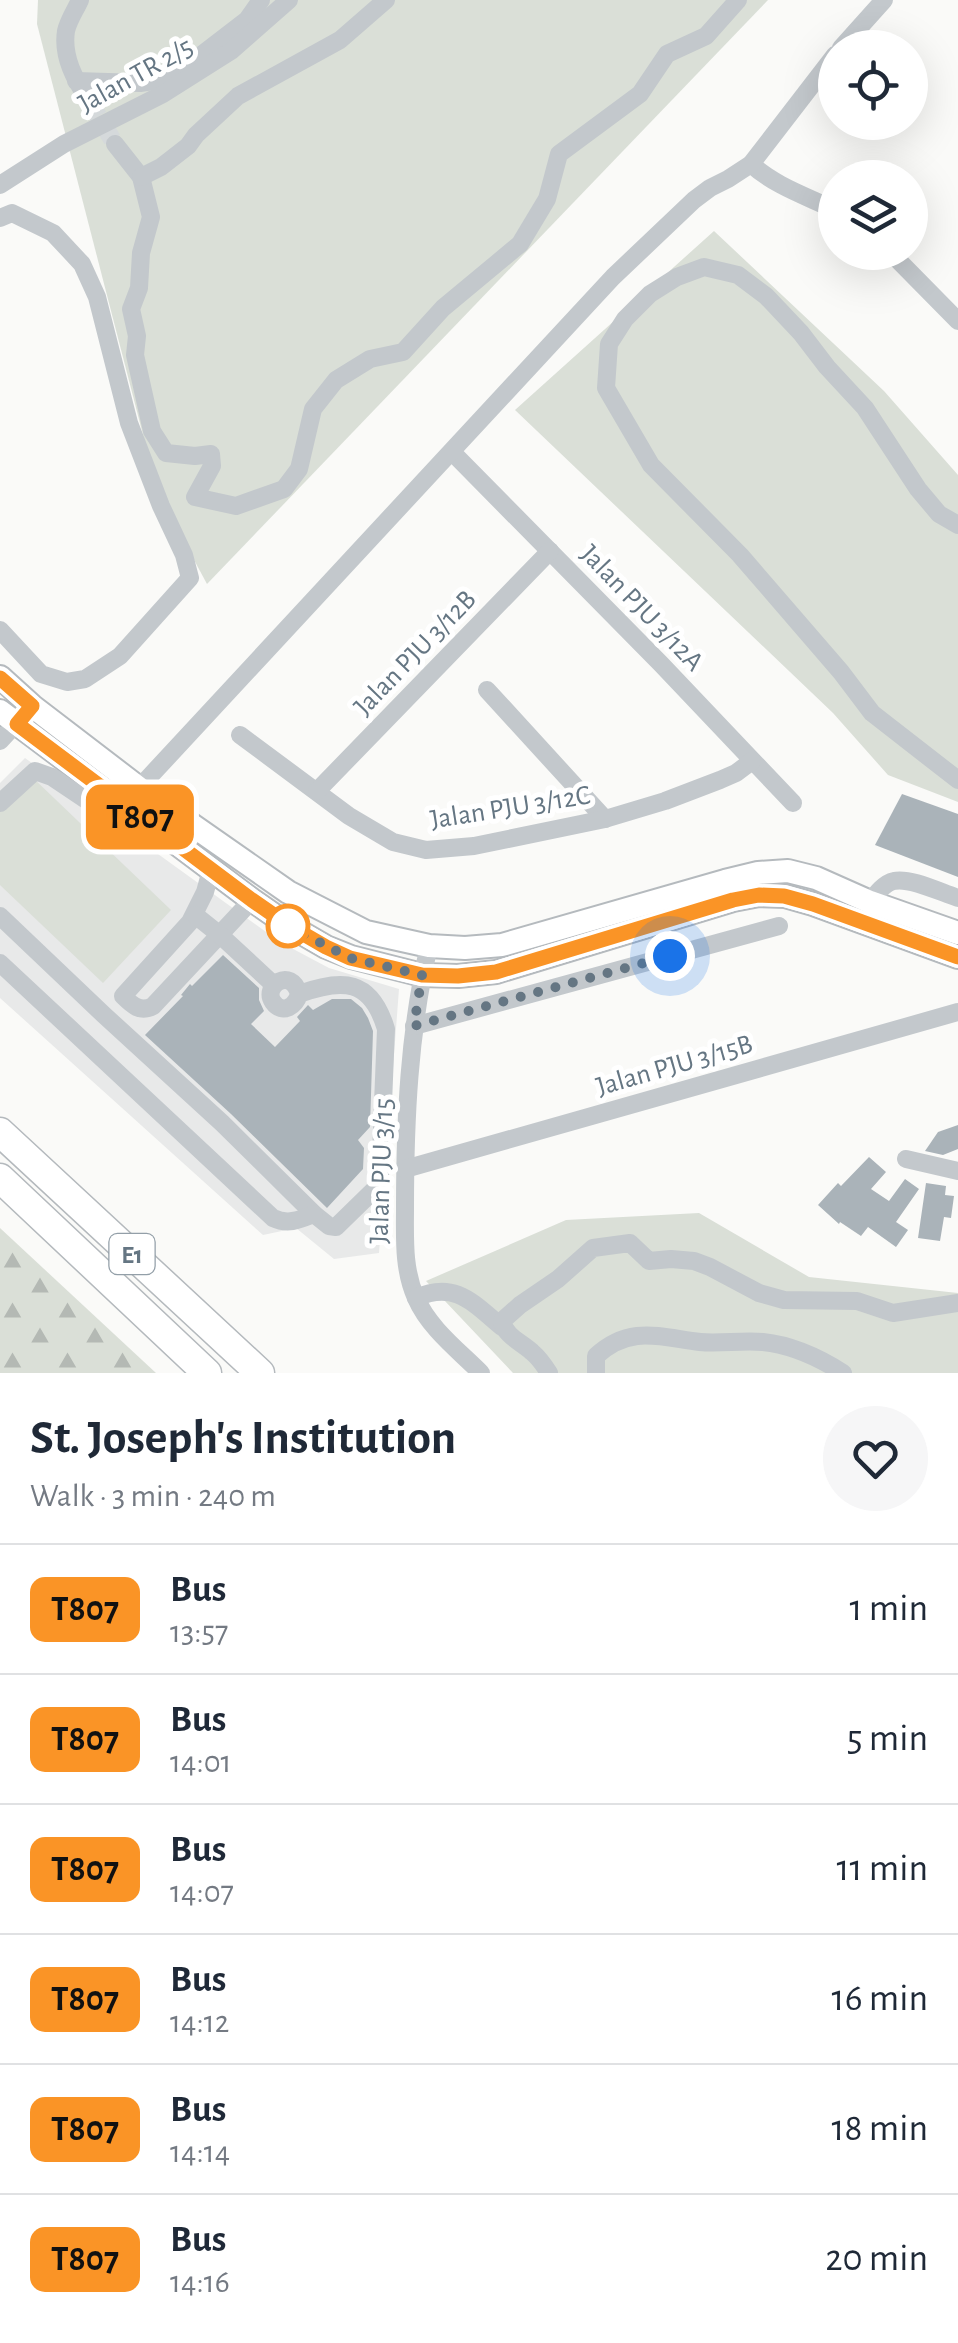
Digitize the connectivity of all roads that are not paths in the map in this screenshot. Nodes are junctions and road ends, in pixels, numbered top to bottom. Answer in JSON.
{"nodes":[{"id":1,"x":80,"y":0,"type":"edge"},
{"id":2,"x":261,"y":0,"type":"edge"},
{"id":3,"x":289,"y":0,"type":"edge"},
{"id":4,"x":386,"y":0,"type":"edge"},
{"id":5,"x":738,"y":0,"type":"edge"},
{"id":6,"x":884,"y":0,"type":"edge"},
{"id":7,"x":857,"y":30,"type":"edge"},
{"id":8,"x":818,"y":78,"type":"edge"},
{"id":9,"x":76,"y":82,"type":"junction"},
{"id":10,"x":89,"y":101,"type":"tunnel mouth"},
{"id":11,"x":114,"y":144,"type":"tunnel mouth"},
{"id":12,"x":750,"y":164,"type":"junction"},
{"id":13,"x":141,"y":177,"type":"junction"},
{"id":14,"x":0,"y":185,"type":"edge"},
{"id":15,"x":818,"y":201,"type":"edge"},
{"id":16,"x":0,"y":218,"type":"edge"},
{"id":17,"x":908,"y":270,"type":"edge"},
{"id":18,"x":958,"y":320,"type":"edge"},
{"id":19,"x":452,"y":452,"type":"junction"},
{"id":20,"x":958,"y":525,"type":"edge"},
{"id":21,"x":550,"y":551,"type":"junction"},
{"id":22,"x":2,"y":637,"type":"edge"},
{"id":23,"x":0,"y":678,"type":"edge"},
{"id":24,"x":487,"y":690,"type":"dead end"},
{"id":25,"x":10,"y":716,"type":"edge"},
{"id":26,"x":240,"y":735,"type":"dead end"},
{"id":27,"x":752,"y":761,"type":"junction"},
{"id":28,"x":958,"y":780,"type":"edge"},
{"id":29,"x":139,"y":788,"type":"junction"},
{"id":30,"x":317,"y":792,"type":"junction"},
{"id":31,"x":793,"y":802,"type":"dead end"},
{"id":32,"x":0,"y":804,"type":"edge"},
{"id":33,"x":604,"y":819,"type":"junction"},
{"id":34,"x":150,"y":825,"type":"junction"},
{"id":35,"x":210,"y":870,"type":"junction"},
{"id":36,"x":958,"y":898,"type":"edge"},
{"id":37,"x":252,"y":900,"type":"junction"},
{"id":38,"x":870,"y":902,"type":"junction"},
{"id":39,"x":195,"y":915,"type":"junction"},
{"id":40,"x":0,"y":916,"type":"edge"},
{"id":41,"x":779,"y":926,"type":"dead end"},
{"id":42,"x":958,"y":933,"type":"edge"},
{"id":43,"x":220,"y":935,"type":"junction"},
{"id":44,"x":428,"y":946,"type":"junction"},
{"id":45,"x":958,"y":956,"type":"edge"},
{"id":46,"x":0,"y":964,"type":"edge"},
{"id":47,"x":422,"y":975,"type":"junction"},
{"id":48,"x":123,"y":996,"type":"junction"},
{"id":49,"x":958,"y":1012,"type":"edge"},
{"id":50,"x":104,"y":1016,"type":"junction"},
{"id":51,"x":414,"y":1026,"type":"junction"},
{"id":52,"x":0,"y":1132,"type":"edge"},
{"id":53,"x":906,"y":1159,"type":"dead end"},
{"id":54,"x":405,"y":1168,"type":"junction"},
{"id":55,"x":958,"y":1171,"type":"edge"},
{"id":56,"x":0,"y":1178,"type":"edge"},
{"id":57,"x":314,"y":1214,"type":"junction"},
{"id":58,"x":416,"y":1298,"type":"junction"},
{"id":59,"x":958,"y":1303,"type":"edge"},
{"id":60,"x":502,"y":1327,"type":"junction"},
{"id":61,"x":207,"y":1373,"type":"edge"},
{"id":62,"x":260,"y":1373,"type":"edge"},
{"id":63,"x":481,"y":1373,"type":"edge"},
{"id":64,"x":549,"y":1373,"type":"edge"},
{"id":65,"x":596,"y":1373,"type":"edge"},
{"id":66,"x":843,"y":1373,"type":"edge"}],
"edges":[{"from":1,"to":9,"type":"street"},
{"from":2,"to":9,"type":"street"},
{"from":3,"to":14,"type":"street","name":"Jalan TR 2/5"},
{"from":4,"to":13,"type":"street"},
{"from":5,"to":13,"type":"street"},
{"from":6,"to":7,"type":"street"},
{"from":8,"to":12,"type":"street"},
{"from":9,"to":10,"type":"street"},
{"from":11,"to":13,"type":"street"},
{"from":12,"to":15,"type":"street"},
{"from":12,"to":19,"type":"street"},
{"from":16,"to":22,"type":"street"},
{"from":17,"to":18,"type":"street"},
{"from":19,"to":21,"type":"street","name":"Jalan PJU 3/12A"},
{"from":19,"to":29,"type":"street"},
{"from":20,"to":28,"type":"street"},
{"from":21,"to":27,"type":"street","name":"Jalan PJU 3/12A"},
{"from":21,"to":30,"type":"street","name":"Jalan PJU 3/12B"},
{"from":23,"to":25,"type":"main road"},
{"from":24,"to":33,"type":"street"},
{"from":25,"to":29,"type":"main road"},
{"from":25,"to":34,"type":"main road"},
{"from":26,"to":30,"type":"street","name":"Jalan PJU 3/12C"},
{"from":27,"to":31,"type":"street","name":"Jalan PJU 3/12A"},
{"from":27,"to":33,"type":"street","name":"Jalan PJU 3/12C"},
{"from":29,"to":44,"type":"main road"},
{"from":30,"to":33,"type":"street","name":"Jalan PJU 3/12C"},
{"from":32,"to":34,"type":"street"},
{"from":34,"to":35,"type":"main road"},
{"from":35,"to":37,"type":"main road"},
{"from":35,"to":39,"type":"street"},
{"from":36,"to":38,"type":"street"},
{"from":37,"to":43,"type":"street"},
{"from":37,"to":47,"type":"main road"},
{"from":38,"to":42,"type":"main road"},
{"from":38,"to":44,"type":"main road"},
{"from":39,"to":43,"type":"street"},
{"from":39,"to":48,"type":"street"},
{"from":40,"to":50,"type":"street"},
{"from":41,"to":51,"type":"street"},
{"from":43,"to":48,"type":"street"},
{"from":43,"to":57,"type":"street"},
{"from":44,"to":47,"type":"street","name":"Jalan PJU 3/15"},
{"from":45,"to":47,"type":"main road"},
{"from":46,"to":57,"type":"street"},
{"from":47,"to":51,"type":"street","name":"Jalan PJU 3/15"},
{"from":48,"to":50,"type":"street"},
{"from":49,"to":54,"type":"street","name":"Jalan PJU 3/15B"},
{"from":50,"to":57,"type":"street"},
{"from":51,"to":54,"type":"street","name":"Jalan PJU 3/15"},
{"from":52,"to":62,"type":"highway","number":"E1"},
{"from":53,"to":55,"type":"street"},
{"from":54,"to":58,"type":"street","name":"Jalan PJU 3/15"},
{"from":56,"to":61,"type":"highway","number":"E1"},
{"from":58,"to":60,"type":"street"},
{"from":58,"to":63,"type":"street","name":"Jalan PJU 3/15"},
{"from":59,"to":60,"type":"street"},
{"from":60,"to":64,"type":"street"},
{"from":65,"to":66,"type":"street"}]}
